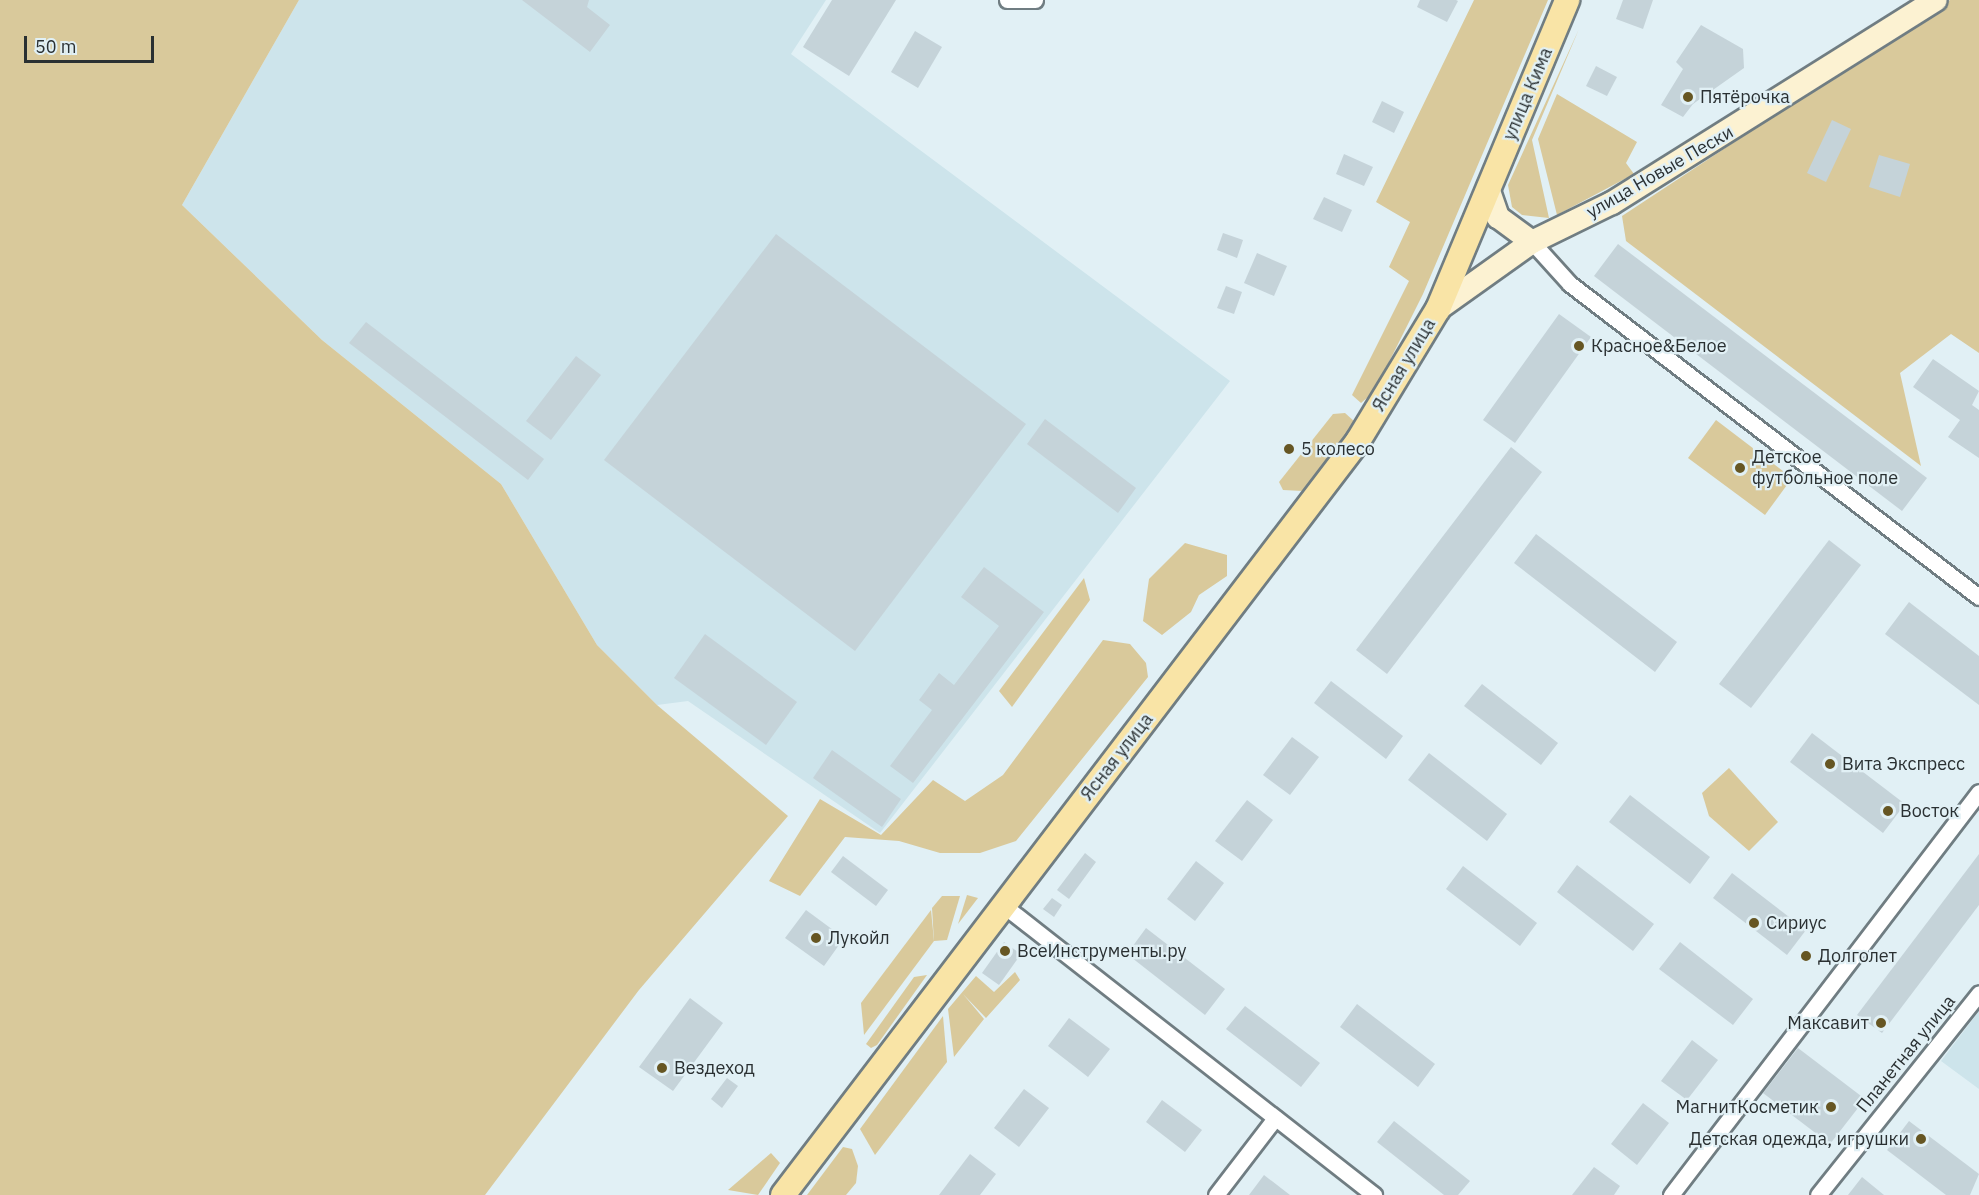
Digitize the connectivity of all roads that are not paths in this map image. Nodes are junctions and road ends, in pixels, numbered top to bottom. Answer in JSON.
{"nodes":[{"id":1,"x":1007,"y":0,"type":"edge"},
{"id":2,"x":1035,"y":0,"type":"edge"},
{"id":3,"x":1567,"y":0,"type":"edge"},
{"id":4,"x":1936,"y":0,"type":"edge"},
{"id":5,"x":1488,"y":188,"type":"junction"},
{"id":6,"x":1532,"y":242,"type":"junction"},
{"id":7,"x":1437,"y":309,"type":"junction"},
{"id":8,"x":1979,"y":597,"type":"edge"},
{"id":9,"x":1979,"y":792,"type":"edge"},
{"id":10,"x":1004,"y":905,"type":"junction"},
{"id":11,"x":1979,"y":993,"type":"edge"},
{"id":12,"x":1275,"y":1118,"type":"junction"},
{"id":13,"x":783,"y":1195,"type":"edge"},
{"id":14,"x":1216,"y":1195,"type":"edge"},
{"id":15,"x":1374,"y":1195,"type":"edge"},
{"id":16,"x":1671,"y":1195,"type":"edge"},
{"id":17,"x":1818,"y":1195,"type":"edge"}],
"edges":[{"from":1,"to":2,"type":"street"},
{"from":3,"to":5,"type":"main road","name":"улица Кима"},
{"from":4,"to":6,"type":"main road","name":"улица Новые Пески"},
{"from":5,"to":6,"type":"main road"},
{"from":5,"to":7,"type":"main road","name":"улица Кима"},
{"from":6,"to":7,"type":"main road","name":"улица Новые Пески"},
{"from":6,"to":8,"type":"street"},
{"from":7,"to":10,"type":"main road","name":"Ясная улица"},
{"from":9,"to":16,"type":"street"},
{"from":10,"to":12,"type":"street"},
{"from":10,"to":13,"type":"main road","name":"Ясная улица"},
{"from":11,"to":17,"type":"street","name":"Планетная улица"},
{"from":12,"to":14,"type":"street"},
{"from":12,"to":15,"type":"street"}]}
